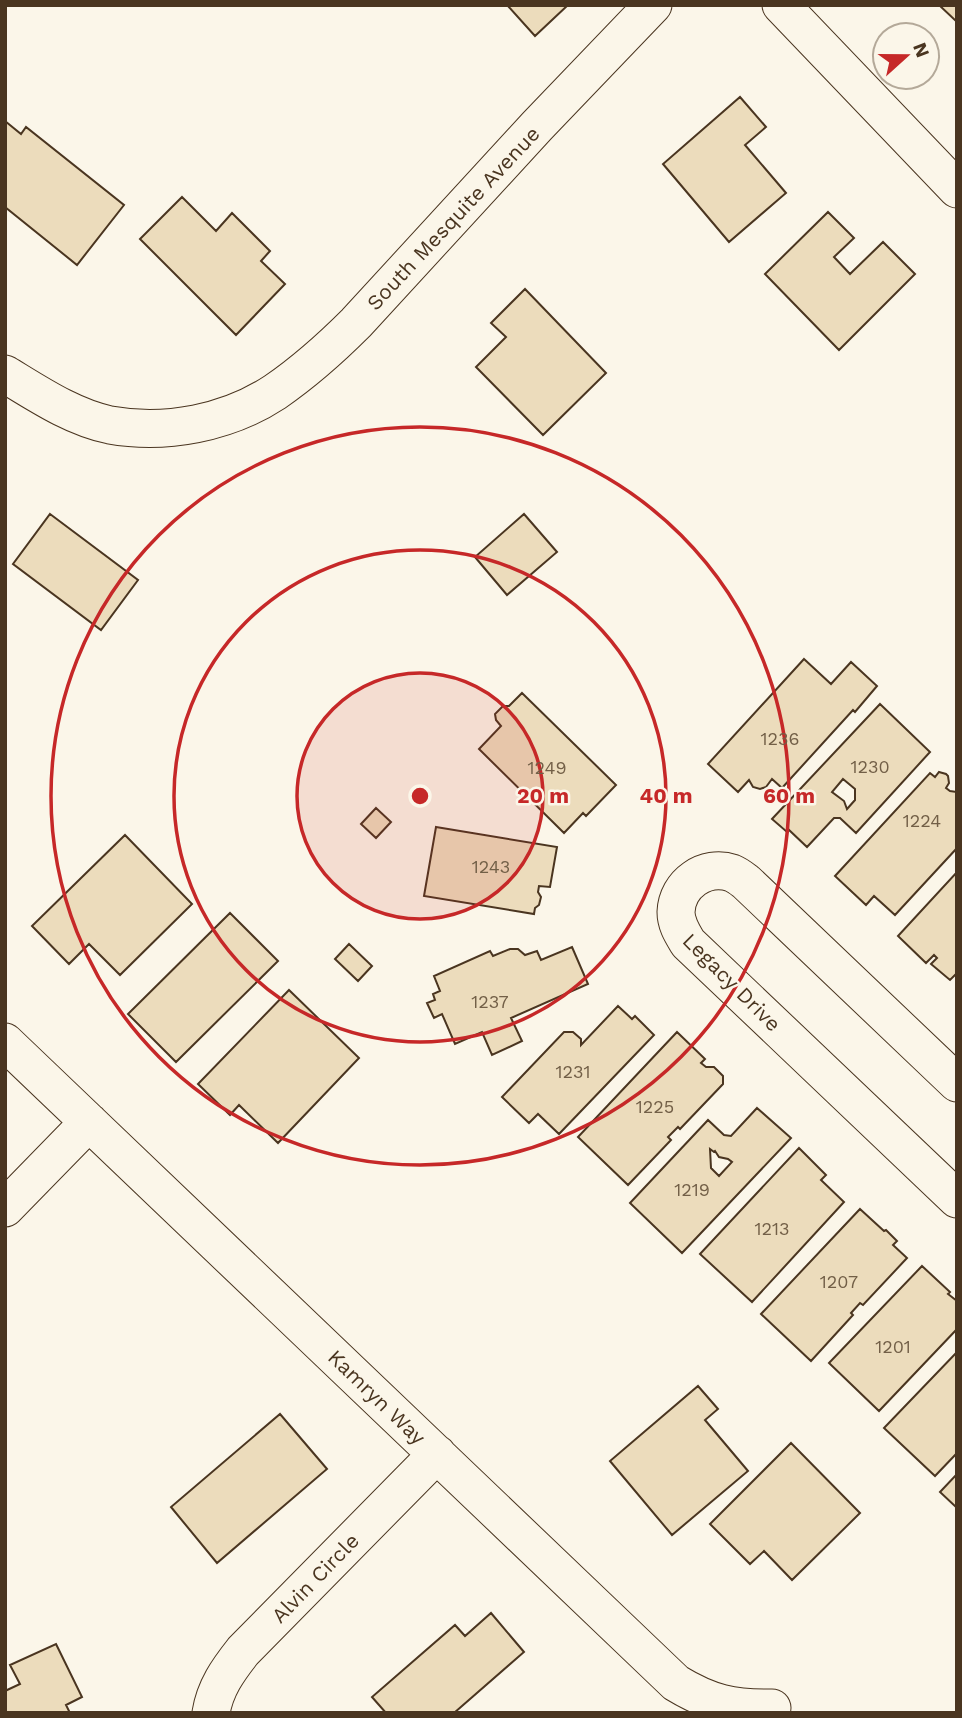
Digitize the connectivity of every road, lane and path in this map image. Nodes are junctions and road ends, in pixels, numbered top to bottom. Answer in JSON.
{"nodes":[{"id":1,"x":653,"y":5,"type":"edge"},
{"id":2,"x":780,"y":5,"type":"edge"},
{"id":3,"x":957,"y":189,"type":"edge"},
{"id":4,"x":5,"y":374,"type":"edge"},
{"id":5,"x":5,"y":1042,"type":"edge"},
{"id":6,"x":957,"y":1083,"type":"edge"},
{"id":7,"x":89,"y":1122,"type":"junction"},
{"id":8,"x":957,"y":1199,"type":"edge"},
{"id":9,"x":5,"y":1208,"type":"edge"},
{"id":10,"x":436,"y":1454,"type":"junction"},
{"id":11,"x":772,"y":1708,"type":"dead end"},
{"id":12,"x":211,"y":1713,"type":"edge"}],
"edges":[{"from":1,"to":4,"type":"street","name":"South Mesquite Avenue"},
{"from":2,"to":3,"type":"street"},
{"from":5,"to":7,"type":"street","name":"Kamryn Way"},
{"from":6,"to":8,"type":"street","name":"Legacy Drive"},
{"from":7,"to":9,"type":"street"},
{"from":7,"to":10,"type":"street","name":"Kamryn Way"},
{"from":10,"to":11,"type":"street","name":"Kamryn Way"},
{"from":10,"to":12,"type":"street","name":"Alvin Circle"}]}
